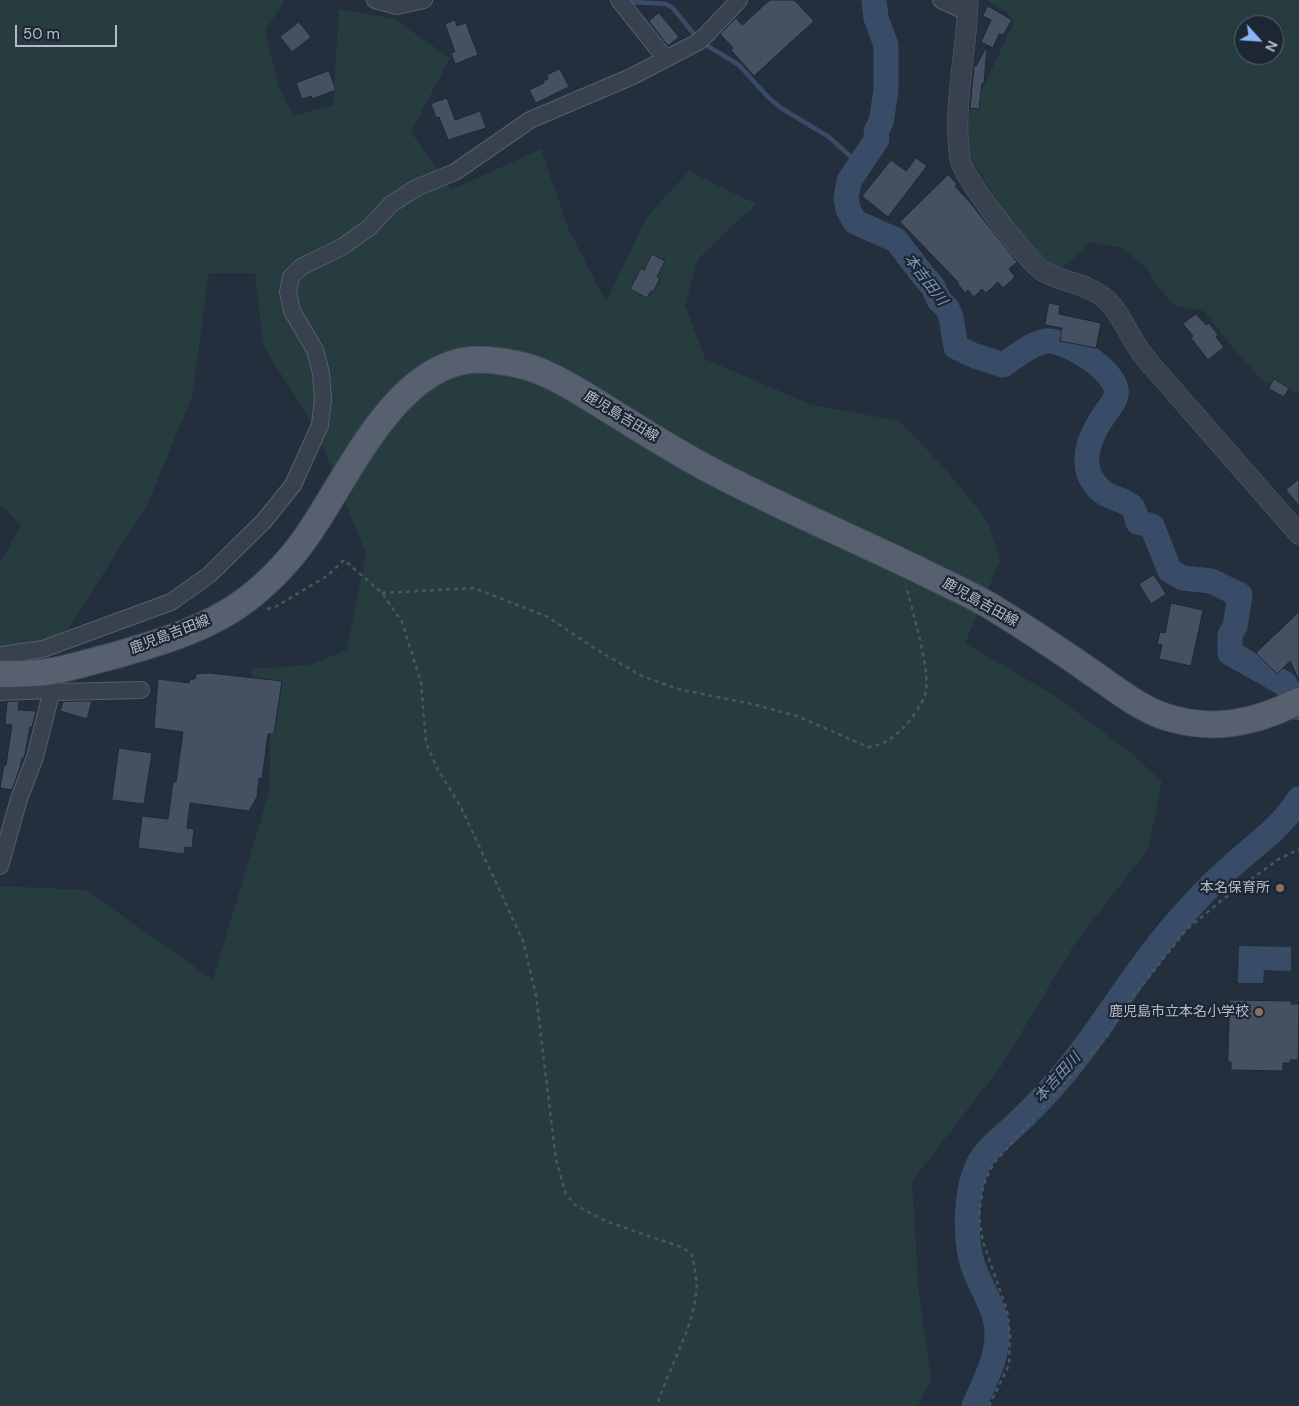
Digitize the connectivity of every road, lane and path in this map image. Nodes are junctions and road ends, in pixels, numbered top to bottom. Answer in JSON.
{"nodes":[{"id":1,"x":375,"y":0,"type":"edge"},
{"id":2,"x":424,"y":0,"type":"edge"},
{"id":3,"x":619,"y":0,"type":"edge"},
{"id":4,"x":739,"y":0,"type":"edge"},
{"id":5,"x":941,"y":0,"type":"edge"},
{"id":6,"x":968,"y":6,"type":"edge"},
{"id":7,"x":665,"y":58,"type":"junction"},
{"id":8,"x":1299,"y":534,"type":"edge"},
{"id":9,"x":900,"y":561,"type":"junction"},
{"id":10,"x":382,"y":593,"type":"junction"},
{"id":11,"x":244,"y":602,"type":"junction"},
{"id":12,"x":0,"y":655,"type":"edge"},
{"id":13,"x":52,"y":690,"type":"junction"},
{"id":14,"x":141,"y":690,"type":"dead end"},
{"id":15,"x":0,"y":691,"type":"edge"},
{"id":16,"x":1299,"y":701,"type":"edge"},
{"id":17,"x":1299,"y":849,"type":"edge"},
{"id":18,"x":0,"y":866,"type":"edge"},
{"id":19,"x":657,"y":1406,"type":"edge"},
{"id":20,"x":989,"y":1406,"type":"edge"}],
"edges":[{"from":1,"to":2,"type":"street"},
{"from":3,"to":7,"type":"street"},
{"from":4,"to":7,"type":"street"},
{"from":5,"to":6,"type":"street"},
{"from":6,"to":8,"type":"street"},
{"from":7,"to":12,"type":"street"},
{"from":9,"to":10,"type":"path"},
{"from":9,"to":11,"type":"main road","name":"鹿児島吉田線"},
{"from":9,"to":16,"type":"main road","name":"鹿児島吉田線"},
{"from":10,"to":11,"type":"path"},
{"from":10,"to":19,"type":"path"},
{"from":11,"to":15,"type":"main road","name":"鹿児島吉田線"},
{"from":13,"to":14,"type":"street"},
{"from":13,"to":15,"type":"street"},
{"from":13,"to":18,"type":"street"},
{"from":17,"to":20,"type":"path"}]}
